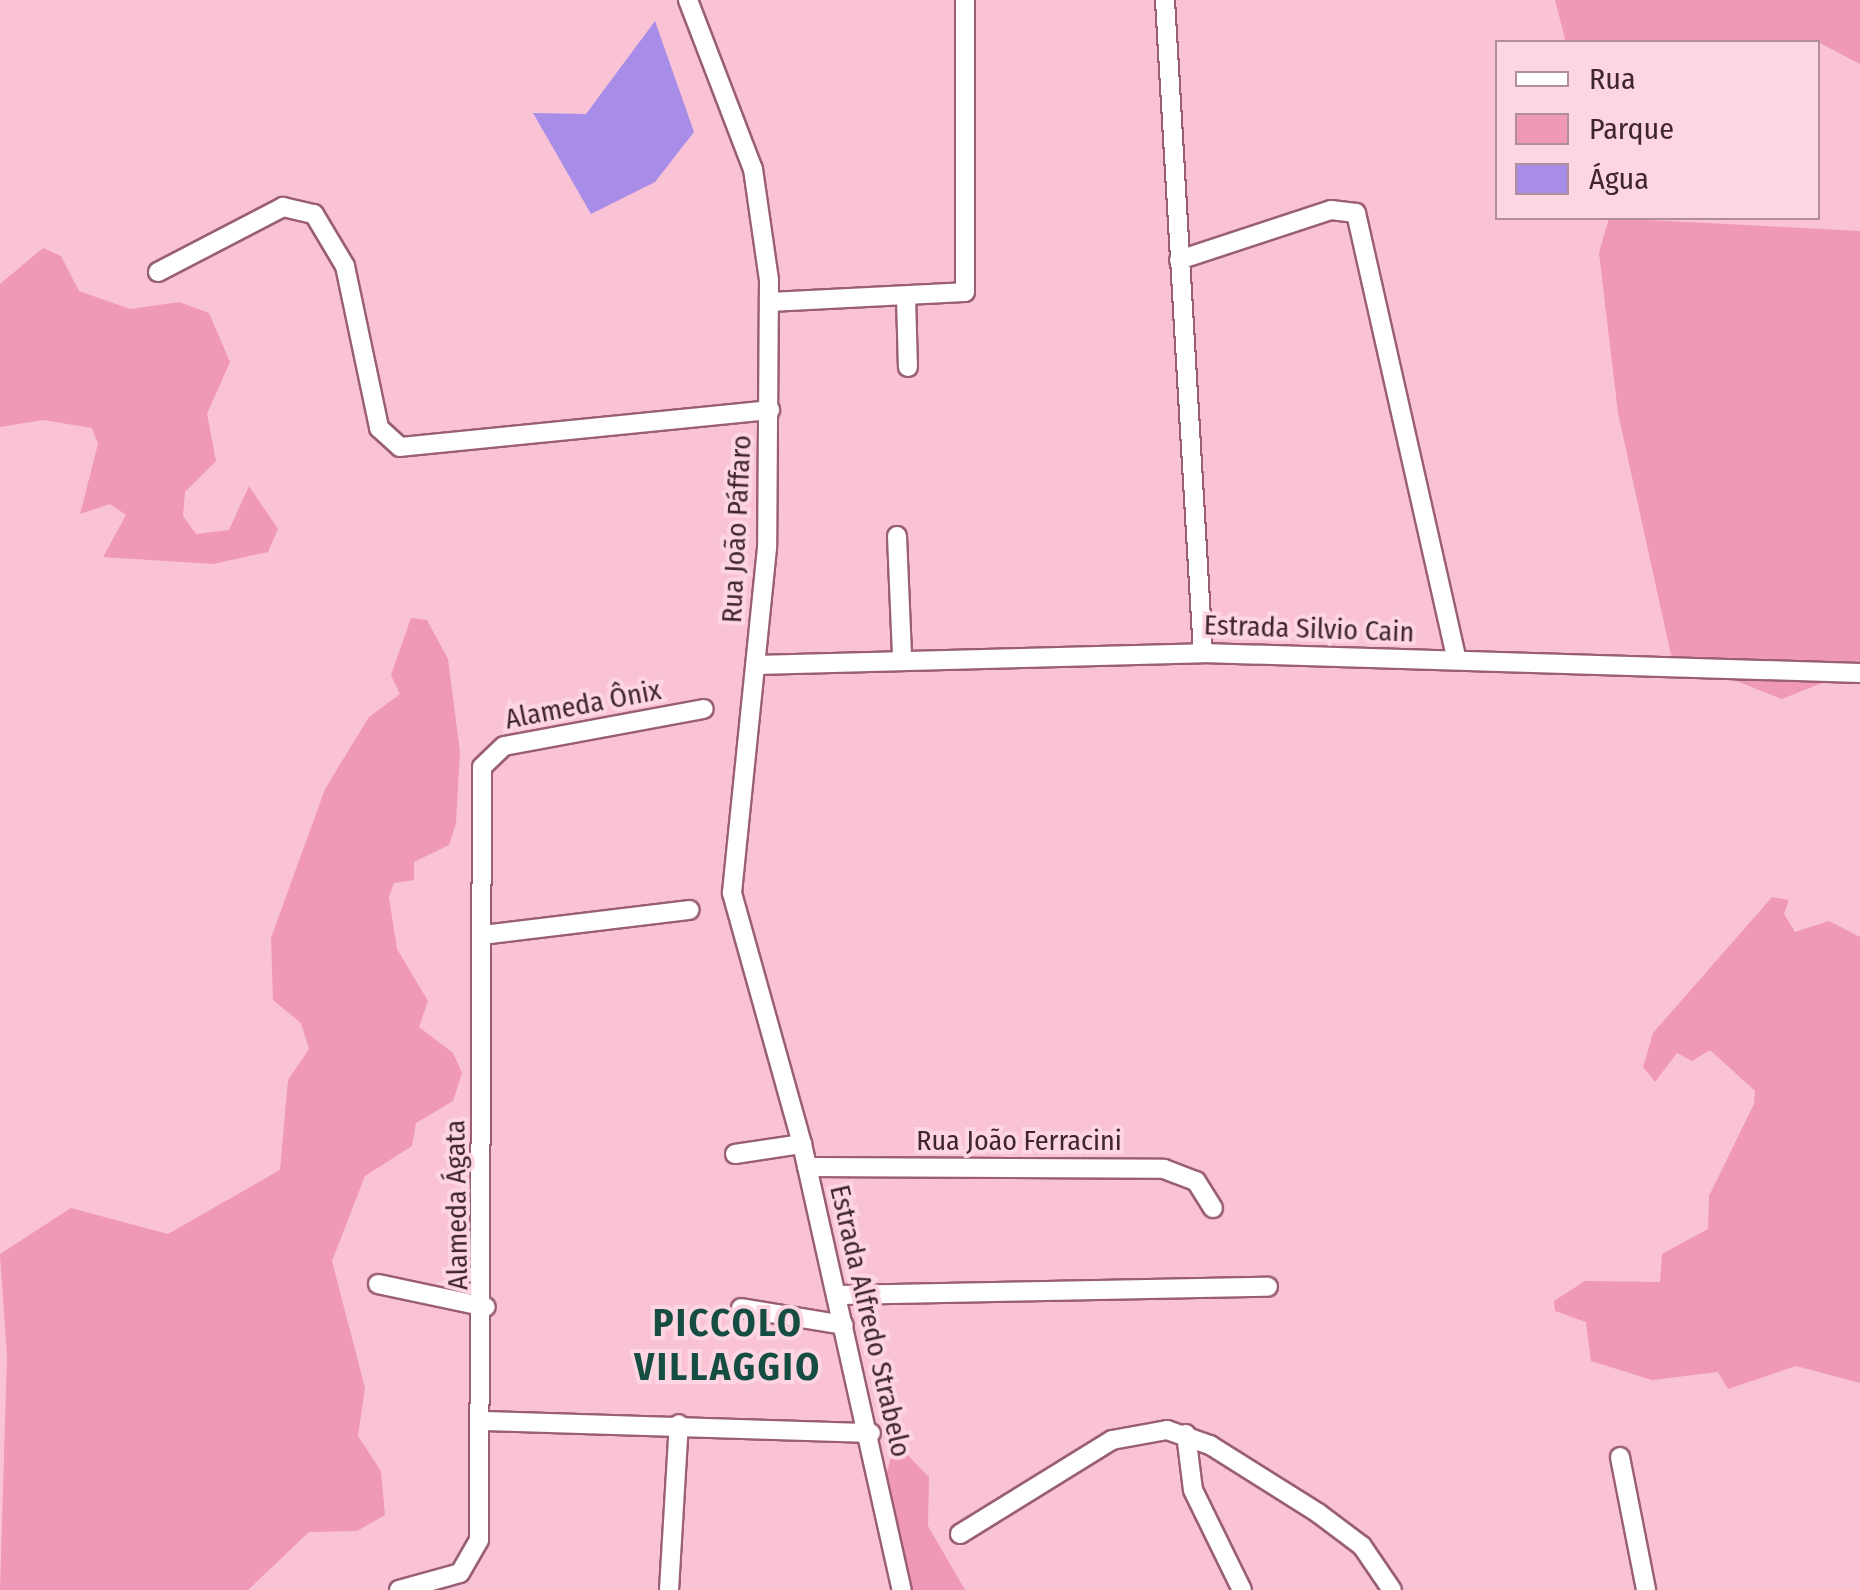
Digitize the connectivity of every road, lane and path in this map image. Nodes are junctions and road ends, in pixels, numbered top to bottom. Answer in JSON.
{"nodes":[{"id":1,"x":688,"y":0,"type":"edge"},
{"id":2,"x":965,"y":0,"type":"edge"},
{"id":3,"x":1166,"y":0,"type":"edge"},
{"id":4,"x":1178,"y":260,"type":"junction"},
{"id":5,"x":158,"y":272,"type":"dead end"},
{"id":6,"x":906,"y":296,"type":"junction"},
{"id":7,"x":769,"y":302,"type":"junction"},
{"id":8,"x":908,"y":366,"type":"dead end"},
{"id":9,"x":770,"y":410,"type":"junction"},
{"id":10,"x":896,"y":536,"type":"dead end"},
{"id":11,"x":1203,"y":653,"type":"junction"},
{"id":12,"x":902,"y":656,"type":"junction"},
{"id":13,"x":1457,"y":660,"type":"junction"},
{"id":14,"x":756,"y":665,"type":"junction"},
{"id":15,"x":1860,"y":673,"type":"edge"},
{"id":16,"x":704,"y":710,"type":"dead end"},
{"id":17,"x":482,"y":767,"type":"joint"},
{"id":18,"x":690,"y":910,"type":"dead end"},
{"id":19,"x":482,"y":935,"type":"junction"},
{"id":20,"x":782,"y":1064,"type":"joint"},
{"id":21,"x":802,"y":1144,"type":"junction"},
{"id":22,"x":735,"y":1154,"type":"dead end"},
{"id":23,"x":808,"y":1167,"type":"junction"},
{"id":24,"x":1213,"y":1208,"type":"dead end"},
{"id":25,"x":378,"y":1284,"type":"dead end"},
{"id":26,"x":1268,"y":1286,"type":"dead end"},
{"id":27,"x":836,"y":1294,"type":"junction"},
{"id":28,"x":486,"y":1307,"type":"junction"},
{"id":29,"x":742,"y":1308,"type":"dead end"},
{"id":30,"x":844,"y":1325,"type":"junction"},
{"id":31,"x":486,"y":1421,"type":"junction"},
{"id":32,"x":679,"y":1424,"type":"junction"},
{"id":33,"x":870,"y":1433,"type":"junction"},
{"id":34,"x":1186,"y":1434,"type":"junction"},
{"id":35,"x":1620,"y":1457,"type":"dead end"},
{"id":36,"x":960,"y":1534,"type":"dead end"},
{"id":37,"x":400,"y":1590,"type":"edge"},
{"id":38,"x":669,"y":1590,"type":"edge"},
{"id":39,"x":902,"y":1590,"type":"edge"},
{"id":40,"x":1242,"y":1590,"type":"edge"},
{"id":41,"x":1392,"y":1590,"type":"edge"},
{"id":42,"x":1646,"y":1590,"type":"edge"}],
"edges":[{"from":1,"to":7,"type":"street","name":"Rua João Páffaro"},
{"from":2,"to":6,"type":"street"},
{"from":3,"to":4,"type":"street"},
{"from":4,"to":11,"type":"street"},
{"from":4,"to":13,"type":"street"},
{"from":5,"to":9,"type":"street"},
{"from":6,"to":7,"type":"street"},
{"from":6,"to":8,"type":"street"},
{"from":7,"to":9,"type":"street","name":"Rua João Páffaro"},
{"from":9,"to":14,"type":"street","name":"Rua João Páffaro"},
{"from":10,"to":12,"type":"street"},
{"from":11,"to":12,"type":"street","name":"Estrada Silvio Cain"},
{"from":11,"to":13,"type":"street","name":"Estrada Silvio Cain"},
{"from":12,"to":14,"type":"street","name":"Estrada Silvio Cain"},
{"from":13,"to":15,"type":"street","name":"Estrada Silvio Cain"},
{"from":14,"to":20,"type":"street","name":"Rua João Páffaro"},
{"from":16,"to":17,"type":"street","name":"Alameda Ônix"},
{"from":17,"to":19,"type":"street","name":"Alameda Ágata"},
{"from":18,"to":19,"type":"street"},
{"from":19,"to":28,"type":"street","name":"Alameda Ágata"},
{"from":20,"to":21,"type":"street","name":"Estrada Alfredo Strabelo"},
{"from":21,"to":22,"type":"street"},
{"from":21,"to":23,"type":"street","name":"Estrada Alfredo Strabelo"},
{"from":23,"to":24,"type":"street","name":"Rua João Ferracini"},
{"from":23,"to":27,"type":"street","name":"Estrada Alfredo Strabelo"},
{"from":25,"to":28,"type":"street"},
{"from":26,"to":27,"type":"street"},
{"from":27,"to":30,"type":"street","name":"Estrada Alfredo Strabelo"},
{"from":28,"to":31,"type":"street","name":"Alameda Ágata"},
{"from":29,"to":30,"type":"street"},
{"from":30,"to":33,"type":"street","name":"Estrada Alfredo Strabelo"},
{"from":31,"to":32,"type":"street"},
{"from":31,"to":37,"type":"street","name":"Alameda Ágata"},
{"from":32,"to":33,"type":"street"},
{"from":32,"to":38,"type":"street"},
{"from":33,"to":39,"type":"street","name":"Estrada Alfredo Strabelo"},
{"from":34,"to":36,"type":"street"},
{"from":34,"to":40,"type":"street"},
{"from":34,"to":41,"type":"street"},
{"from":35,"to":42,"type":"street"}]}
